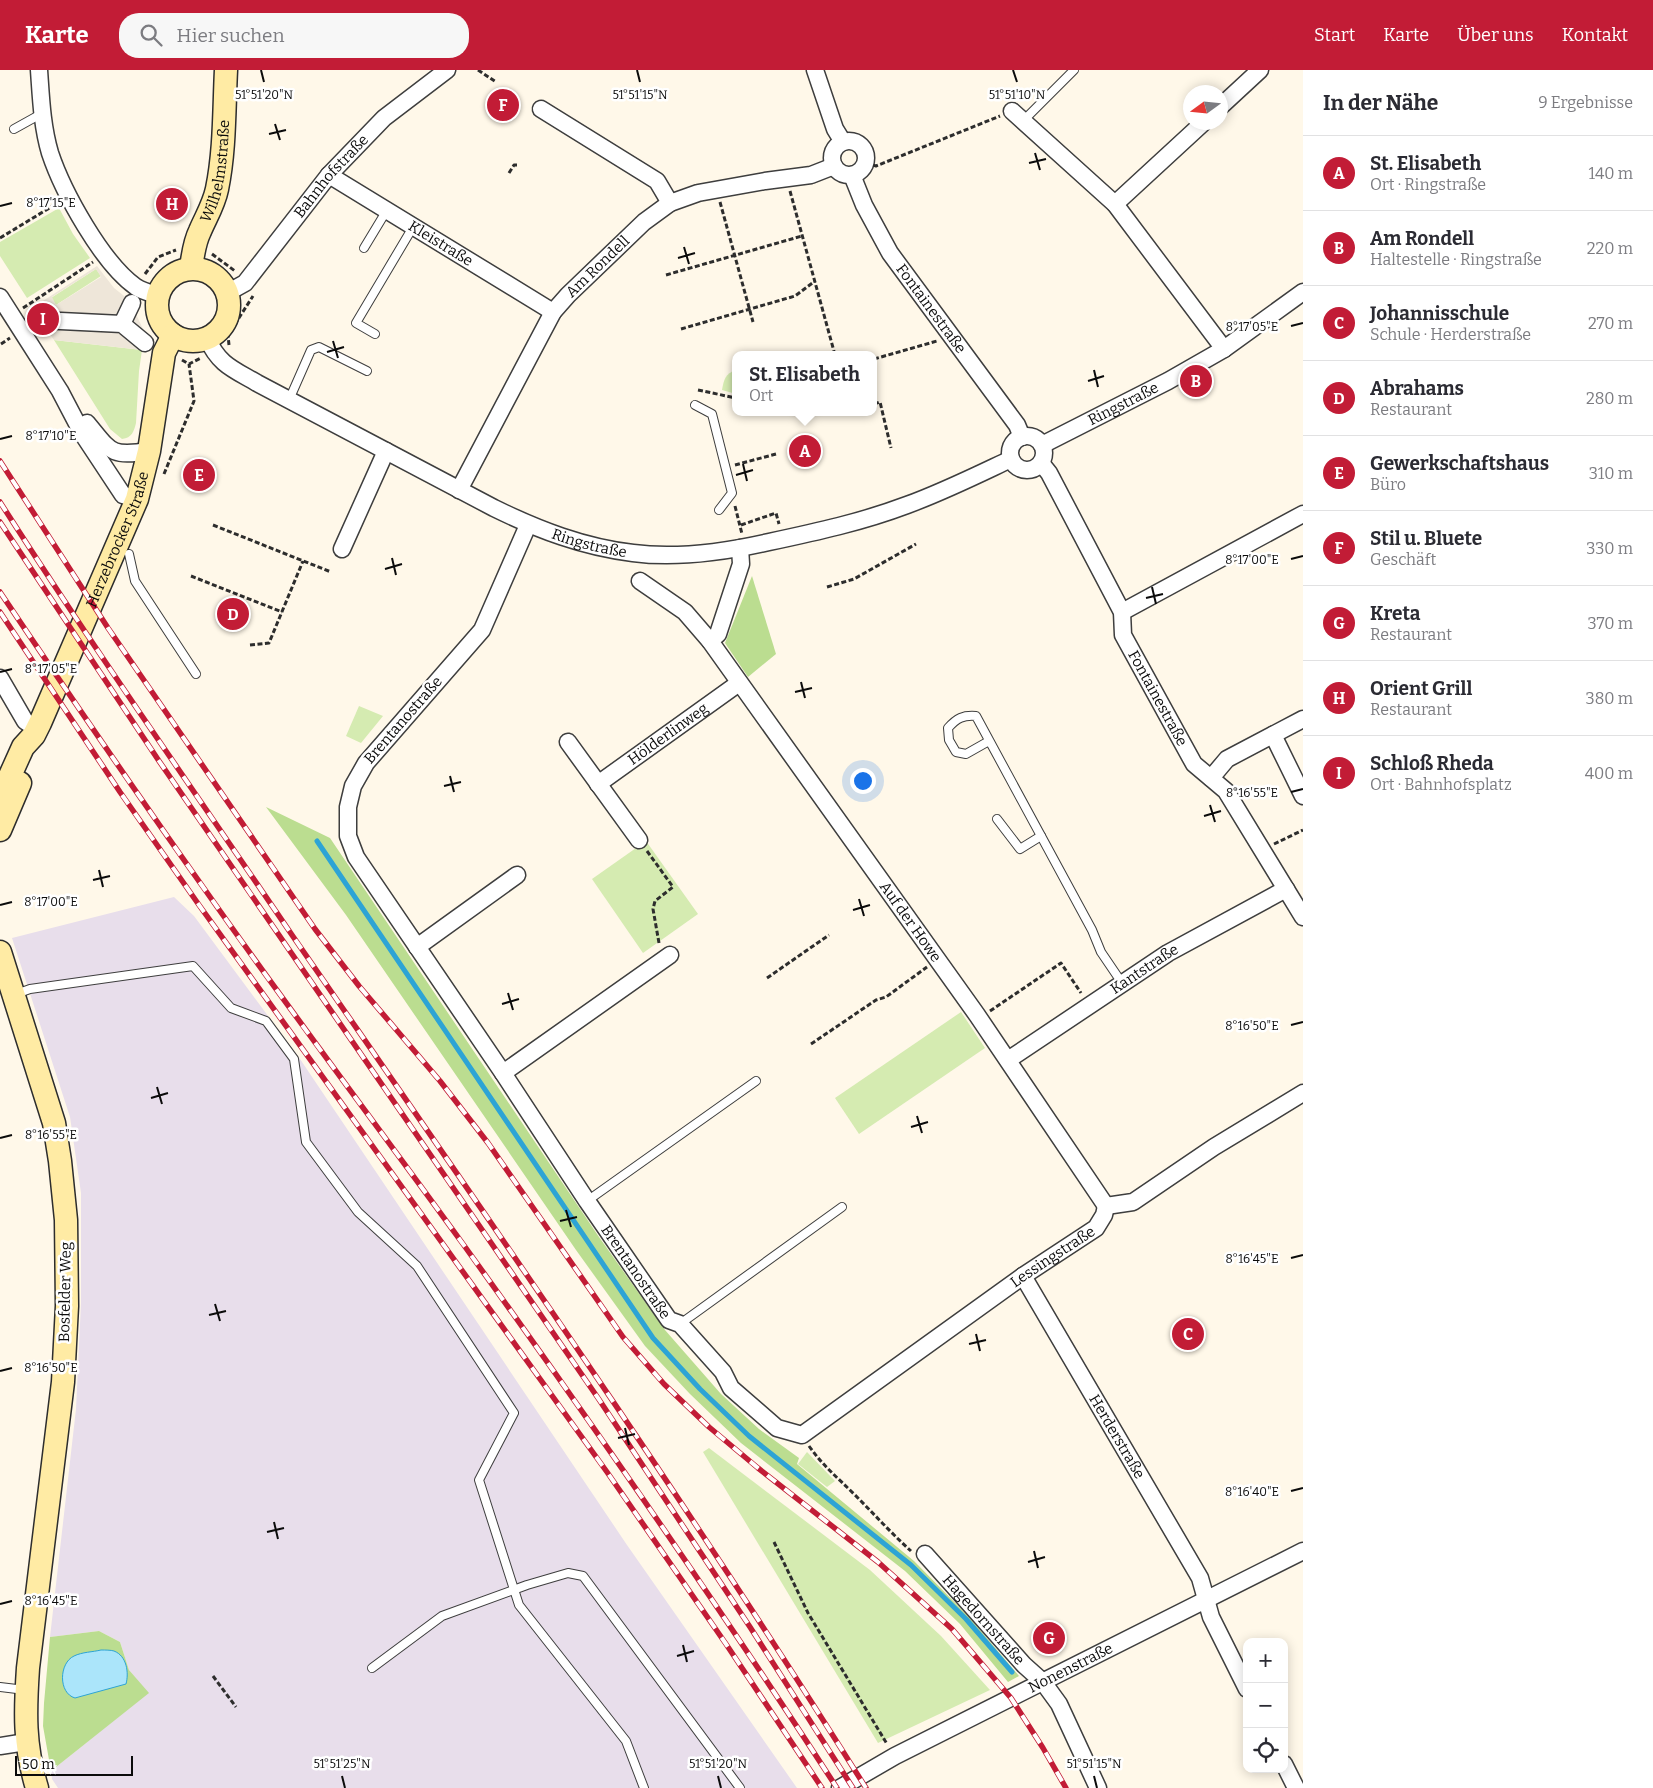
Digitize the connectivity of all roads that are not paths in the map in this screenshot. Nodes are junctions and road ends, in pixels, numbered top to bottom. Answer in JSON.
{"nodes":[{"id":1,"x":39,"y":70,"type":"edge"},
{"id":2,"x":226,"y":70,"type":"edge"},
{"id":3,"x":447,"y":70,"type":"edge"},
{"id":4,"x":815,"y":70,"type":"edge"},
{"id":5,"x":1074,"y":70,"type":"edge"},
{"id":6,"x":1260,"y":70,"type":"edge"},
{"id":7,"x":1228,"y":100,"type":"edge"},
{"id":8,"x":541,"y":110,"type":"dead end"},
{"id":9,"x":41,"y":114,"type":"junction"},
{"id":10,"x":1018,"y":116,"type":"joint"},
{"id":11,"x":14,"y":129,"type":"dead end"},
{"id":12,"x":1195,"y":130,"type":"edge"},
{"id":13,"x":843,"y":142,"type":"junction"},
{"id":14,"x":834,"y":166,"type":"junction"},
{"id":15,"x":329,"y":175,"type":"junction"},
{"id":16,"x":852,"y":175,"type":"junction"},
{"id":17,"x":670,"y":203,"type":"junction"},
{"id":18,"x":1115,"y":204,"type":"junction"},
{"id":19,"x":387,"y":210,"type":"junction"},
{"id":20,"x":414,"y":227,"type":"junction"},
{"id":21,"x":364,"y":248,"type":"dead end"},
{"id":22,"x":191,"y":268,"type":"junction"},
{"id":23,"x":236,"y":288,"type":"junction"},
{"id":24,"x":1303,"y":292,"type":"edge"},
{"id":25,"x":157,"y":295,"type":"junction"},
{"id":26,"x":0,"y":297,"type":"edge"},
{"id":27,"x":132,"y":303,"type":"dead end"},
{"id":28,"x":553,"y":312,"type":"junction"},
{"id":29,"x":40,"y":320,"type":"dead end"},
{"id":30,"x":122,"y":324,"type":"junction"},
{"id":31,"x":375,"y":334,"type":"dead end"},
{"id":32,"x":172,"y":335,"type":"junction"},
{"id":33,"x":208,"y":338,"type":"junction"},
{"id":34,"x":145,"y":343,"type":"dead end"},
{"id":35,"x":1224,"y":349,"type":"junction"},
{"id":36,"x":367,"y":371,"type":"dead end"},
{"id":37,"x":60,"y":391,"type":"junction"},
{"id":38,"x":289,"y":400,"type":"junction"},
{"id":39,"x":695,"y":405,"type":"dead end"},
{"id":40,"x":1022,"y":437,"type":"junction"},
{"id":41,"x":1042,"y":445,"type":"junction"},
{"id":42,"x":150,"y":451,"type":"junction"},
{"id":43,"x":386,"y":451,"type":"junction"},
{"id":44,"x":1011,"y":460,"type":"junction"},
{"id":45,"x":1041,"y":463,"type":"junction"},
{"id":46,"x":458,"y":490,"type":"junction"},
{"id":47,"x":137,"y":499,"type":"junction"},
{"id":48,"x":719,"y":510,"type":"dead end"},
{"id":49,"x":1303,"y":514,"type":"edge"},
{"id":50,"x":528,"y":525,"type":"junction"},
{"id":51,"x":743,"y":548,"type":"junction"},
{"id":52,"x":342,"y":549,"type":"dead end"},
{"id":53,"x":129,"y":554,"type":"dead end"},
{"id":54,"x":640,"y":581,"type":"dead end"},
{"id":55,"x":1122,"y":612,"type":"junction"},
{"id":56,"x":710,"y":641,"type":"junction"},
{"id":57,"x":196,"y":674,"type":"dead end"},
{"id":58,"x":0,"y":678,"type":"edge"},
{"id":59,"x":739,"y":683,"type":"junction"},
{"id":60,"x":1303,"y":719,"type":"edge"},
{"id":61,"x":35,"y":732,"type":"junction"},
{"id":62,"x":1273,"y":735,"type":"junction"},
{"id":63,"x":568,"y":742,"type":"dead end"},
{"id":64,"x":989,"y":742,"type":"junction"},
{"id":65,"x":1212,"y":778,"type":"junction"},
{"id":66,"x":598,"y":784,"type":"junction"},
{"id":67,"x":1303,"y":796,"type":"edge"},
{"id":68,"x":0,"y":798,"type":"edge"},
{"id":69,"x":997,"y":819,"type":"dead end"},
{"id":70,"x":0,"y":830,"type":"edge"},
{"id":71,"x":1041,"y":836,"type":"junction"},
{"id":72,"x":639,"y":840,"type":"road end"},
{"id":73,"x":517,"y":875,"type":"dead end"},
{"id":74,"x":1286,"y":889,"type":"junction"},
{"id":75,"x":1303,"y":916,"type":"edge"},
{"id":76,"x":416,"y":947,"type":"junction"},
{"id":77,"x":0,"y":952,"type":"edge"},
{"id":78,"x":665,"y":958,"type":"road end"},
{"id":79,"x":1122,"y":983,"type":"junction"},
{"id":80,"x":14,"y":995,"type":"junction"},
{"id":81,"x":1008,"y":1060,"type":"junction"},
{"id":82,"x":503,"y":1074,"type":"junction"},
{"id":83,"x":756,"y":1081,"type":"dead end"},
{"id":84,"x":1303,"y":1093,"type":"edge"},
{"id":85,"x":587,"y":1201,"type":"junction"},
{"id":86,"x":1106,"y":1206,"type":"junction"},
{"id":87,"x":842,"y":1207,"type":"dead end"},
{"id":88,"x":1024,"y":1276,"type":"junction"},
{"id":89,"x":680,"y":1324,"type":"junction"},
{"id":90,"x":802,"y":1435,"type":"joint"},
{"id":91,"x":1303,"y":1552,"type":"edge"},
{"id":92,"x":925,"y":1554,"type":"road end"},
{"id":93,"x":514,"y":1591,"type":"junction"},
{"id":94,"x":1206,"y":1601,"type":"junction"},
{"id":95,"x":372,"y":1668,"type":"dead end"},
{"id":96,"x":1043,"y":1682,"type":"junction"},
{"id":97,"x":1244,"y":1683,"type":"edge"},
{"id":98,"x":0,"y":1686,"type":"edge"},
{"id":99,"x":26,"y":1690,"type":"junction"},
{"id":100,"x":26,"y":1742,"type":"junction"},
{"id":101,"x":0,"y":1746,"type":"edge"},
{"id":102,"x":1288,"y":1772,"type":"edge"},
{"id":103,"x":37,"y":1788,"type":"edge"},
{"id":104,"x":644,"y":1788,"type":"edge"},
{"id":105,"x":740,"y":1788,"type":"edge"},
{"id":106,"x":840,"y":1788,"type":"edge"},
{"id":107,"x":1098,"y":1788,"type":"edge"},
{"id":108,"x":1296,"y":1788,"type":"edge"}],
"edges":[{"from":1,"to":9,"type":"street"},
{"from":2,"to":22,"type":"main road","name":"Wilhelmstraße"},
{"from":3,"to":15,"type":"street","name":"Bahnhofstraße"},
{"from":4,"to":13,"type":"street"},
{"from":5,"to":10,"type":"lane"},
{"from":6,"to":7,"type":"street"},
{"from":8,"to":17,"type":"street"},
{"from":9,"to":11,"type":"lane"},
{"from":9,"to":25,"type":"street"},
{"from":10,"to":18,"type":"street"},
{"from":12,"to":18,"type":"street"},
{"from":13,"to":14,"type":"street"},
{"from":13,"to":16,"type":"street"},
{"from":14,"to":16,"type":"street"},
{"from":14,"to":17,"type":"street","name":"Am Rondell"},
{"from":15,"to":19,"type":"street","name":"Kleistraße"},
{"from":15,"to":23,"type":"street","name":"Bahnhofstraße"},
{"from":16,"to":40,"type":"street","name":"Fontainestraße"},
{"from":17,"to":28,"type":"street","name":"Am Rondell"},
{"from":18,"to":35,"type":"street"},
{"from":19,"to":20,"type":"street","name":"Kleistraße"},
{"from":19,"to":21,"type":"lane"},
{"from":20,"to":28,"type":"street","name":"Kleistraße"},
{"from":20,"to":31,"type":"lane"},
{"from":22,"to":23,"type":"main road"},
{"from":22,"to":25,"type":"main road"},
{"from":23,"to":33,"type":"main road"},
{"from":24,"to":35,"type":"street","name":"Ringstraße"},
{"from":25,"to":32,"type":"main road"},
{"from":26,"to":37,"type":"street"},
{"from":27,"to":30,"type":"street"},
{"from":28,"to":46,"type":"street","name":"Am Rondell"},
{"from":29,"to":30,"type":"street"},
{"from":30,"to":34,"type":"street"},
{"from":32,"to":33,"type":"main road"},
{"from":32,"to":42,"type":"main road","name":"Herzebrocker Straße"},
{"from":33,"to":38,"type":"street","name":"Ringstraße"},
{"from":35,"to":41,"type":"street","name":"Ringstraße"},
{"from":36,"to":38,"type":"lane"},
{"from":37,"to":42,"type":"street"},
{"from":37,"to":47,"type":"street"},
{"from":38,"to":43,"type":"street","name":"Ringstraße"},
{"from":39,"to":48,"type":"lane"},
{"from":40,"to":41,"type":"street"},
{"from":40,"to":44,"type":"street"},
{"from":41,"to":45,"type":"street"},
{"from":42,"to":47,"type":"main road","name":"Herzebrocker Straße"},
{"from":43,"to":46,"type":"street","name":"Ringstraße"},
{"from":43,"to":52,"type":"street"},
{"from":44,"to":45,"type":"street"},
{"from":44,"to":51,"type":"street","name":"Ringstraße"},
{"from":45,"to":55,"type":"street","name":"Fontainestraße"},
{"from":46,"to":50,"type":"street","name":"Ringstraße"},
{"from":47,"to":61,"type":"main road","name":"Herzebrocker Straße"},
{"from":49,"to":55,"type":"street"},
{"from":50,"to":51,"type":"street","name":"Ringstraße"},
{"from":50,"to":76,"type":"street","name":"Brentanostraße"},
{"from":51,"to":56,"type":"street"},
{"from":53,"to":57,"type":"lane"},
{"from":54,"to":56,"type":"street","name":"Auf der Howe"},
{"from":55,"to":65,"type":"street","name":"Fontainestraße"},
{"from":56,"to":59,"type":"street","name":"Auf der Howe"},
{"from":58,"to":61,"type":"street"},
{"from":59,"to":66,"type":"street","name":"Hölderlinweg"},
{"from":59,"to":81,"type":"street","name":"Auf der Howe"},
{"from":60,"to":62,"type":"street"},
{"from":61,"to":68,"type":"main road","name":"Herzebrocker Straße"},
{"from":61,"to":70,"type":"main road","name":"Herzebrocker Straße"},
{"from":62,"to":65,"type":"street"},
{"from":62,"to":67,"type":"street"},
{"from":63,"to":66,"type":"street"},
{"from":64,"to":64,"type":"lane"},
{"from":64,"to":71,"type":"lane"},
{"from":65,"to":74,"type":"street","name":"Fontainestraße"},
{"from":66,"to":72,"type":"street"},
{"from":69,"to":71,"type":"lane"},
{"from":71,"to":79,"type":"lane"},
{"from":73,"to":76,"type":"street"},
{"from":74,"to":75,"type":"street","name":"Fontainestraße"},
{"from":74,"to":79,"type":"street","name":"Kantstraße"},
{"from":76,"to":82,"type":"street","name":"Brentanostraße"},
{"from":77,"to":80,"type":"main road","name":"Bosfelder Weg"},
{"from":78,"to":82,"type":"street"},
{"from":79,"to":81,"type":"street","name":"Kantstraße"},
{"from":80,"to":93,"type":"lane"},
{"from":80,"to":99,"type":"main road","name":"Bosfelder Weg"},
{"from":81,"to":86,"type":"street","name":"Auf der Howe"},
{"from":82,"to":85,"type":"street","name":"Brentanostraße"},
{"from":83,"to":85,"type":"lane"},
{"from":84,"to":86,"type":"street"},
{"from":85,"to":89,"type":"street","name":"Brentanostraße"},
{"from":86,"to":88,"type":"street","name":"Lessingstraße"},
{"from":87,"to":89,"type":"lane"},
{"from":88,"to":90,"type":"street","name":"Lessingstraße"},
{"from":88,"to":94,"type":"street","name":"Herderstraße"},
{"from":89,"to":90,"type":"street","name":"Brentanostraße"},
{"from":91,"to":94,"type":"street","name":"Nonenstraße"},
{"from":92,"to":96,"type":"street","name":"Hagedornstraße"},
{"from":93,"to":95,"type":"lane"},
{"from":93,"to":104,"type":"lane"},
{"from":93,"to":105,"type":"lane"},
{"from":94,"to":96,"type":"street","name":"Nonenstraße"},
{"from":94,"to":97,"type":"street","name":"Herderstraße"},
{"from":96,"to":106,"type":"street","name":"Nonenstraße"},
{"from":96,"to":107,"type":"street","name":"Hagedornstraße"},
{"from":98,"to":99,"type":"lane"},
{"from":99,"to":100,"type":"main road","name":"Bosfelder Weg"},
{"from":100,"to":101,"type":"street"},
{"from":100,"to":103,"type":"main road","name":"Bosfelder Weg"},
{"from":102,"to":108,"type":"street"}]}
